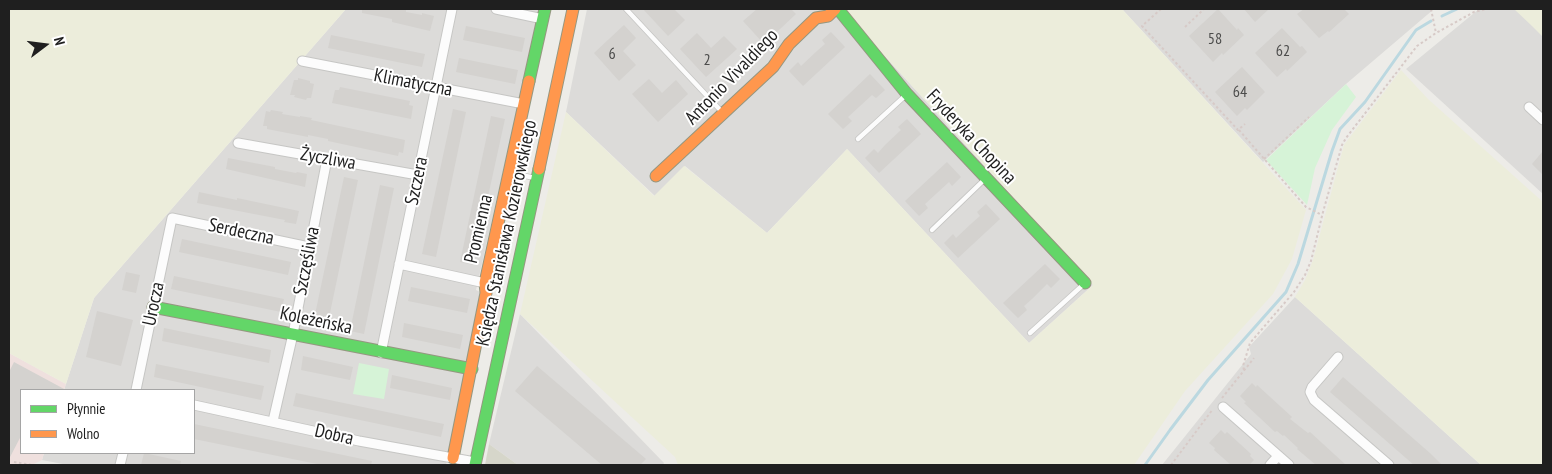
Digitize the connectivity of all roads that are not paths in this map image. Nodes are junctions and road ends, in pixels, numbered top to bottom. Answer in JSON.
{"nodes":[{"id":1,"x":452,"y":9,"type":"edge"},
{"id":2,"x":496,"y":9,"type":"edge"},
{"id":3,"x":573,"y":9,"type":"edge"},
{"id":4,"x":626,"y":9,"type":"edge"},
{"id":5,"x":837,"y":9,"type":"edge"},
{"id":6,"x":544,"y":14,"type":"edge"},
{"id":7,"x":302,"y":61,"type":"dead end"},
{"id":8,"x":436,"y":87,"type":"junction"},
{"id":9,"x":908,"y":94,"type":"junction"},
{"id":10,"x":524,"y":104,"type":"junction"},
{"id":11,"x":1529,"y":107,"type":"dead end"},
{"id":12,"x":723,"y":114,"type":"junction"},
{"id":13,"x":1543,"y":120,"type":"edge"},
{"id":14,"x":858,"y":139,"type":"dead end"},
{"id":15,"x":238,"y":143,"type":"dead end"},
{"id":16,"x":327,"y":159,"type":"junction"},
{"id":17,"x":509,"y":172,"type":"junction"},
{"id":18,"x":418,"y":175,"type":"junction"},
{"id":19,"x":656,"y":176,"type":"dead end"},
{"id":20,"x":986,"y":178,"type":"junction"},
{"id":21,"x":536,"y":179,"type":"junction"},
{"id":22,"x":172,"y":218,"type":"joint"},
{"id":23,"x":932,"y":230,"type":"dead end"},
{"id":24,"x":310,"y":247,"type":"junction"},
{"id":25,"x":400,"y":264,"type":"junction"},
{"id":26,"x":484,"y":283,"type":"junction"},
{"id":27,"x":1085,"y":283,"type":"joint"},
{"id":28,"x":153,"y":307,"type":"junction"},
{"id":29,"x":1030,"y":333,"type":"dead end"},
{"id":30,"x":293,"y":334,"type":"junction"},
{"id":31,"x":381,"y":353,"type":"junction"},
{"id":32,"x":1338,"y":357,"type":"dead end"},
{"id":33,"x":472,"y":369,"type":"junction"},
{"id":34,"x":136,"y":389,"type":"edge"},
{"id":35,"x":195,"y":405,"type":"edge"},
{"id":36,"x":1218,"y":406,"type":"road end"},
{"id":37,"x":273,"y":421,"type":"junction"},
{"id":38,"x":1278,"y":456,"type":"junction"},
{"id":39,"x":453,"y":458,"type":"junction"},
{"id":40,"x":475,"y":464,"type":"edge"},
{"id":41,"x":1270,"y":465,"type":"edge"},
{"id":42,"x":1289,"y":465,"type":"edge"},
{"id":43,"x":1389,"y":465,"type":"edge"}],
"edges":[{"from":1,"to":8,"type":"street","name":"Szczera"},
{"from":2,"to":6,"type":"street"},
{"from":3,"to":21,"type":"street","name":"Księdza Stanisława Kozierowskiego"},
{"from":4,"to":12,"type":"lane"},
{"from":5,"to":9,"type":"street","name":"Fryderyka Chopina"},
{"from":5,"to":12,"type":"street","name":"Antonio Vivaldiego"},
{"from":6,"to":10,"type":"street","name":"Promienna"},
{"from":7,"to":8,"type":"street","name":"Klimatyczna"},
{"from":8,"to":10,"type":"street","name":"Klimatyczna"},
{"from":8,"to":18,"type":"street","name":"Szczera"},
{"from":9,"to":14,"type":"lane"},
{"from":9,"to":20,"type":"street","name":"Fryderyka Chopina"},
{"from":10,"to":17,"type":"street","name":"Promienna"},
{"from":11,"to":13,"type":"street"},
{"from":12,"to":19,"type":"street","name":"Antonio Vivaldiego"},
{"from":15,"to":16,"type":"street","name":"Życzliwa"},
{"from":16,"to":18,"type":"street","name":"Życzliwa"},
{"from":16,"to":24,"type":"street","name":"Szczęśliwa"},
{"from":17,"to":21,"type":"lane"},
{"from":17,"to":26,"type":"street","name":"Promienna"},
{"from":18,"to":25,"type":"street","name":"Szczera"},
{"from":20,"to":23,"type":"lane"},
{"from":20,"to":27,"type":"street","name":"Fryderyka Chopina"},
{"from":21,"to":40,"type":"street","name":"Księdza Stanisława Kozierowskiego"},
{"from":22,"to":24,"type":"street","name":"Serdeczna"},
{"from":22,"to":28,"type":"street","name":"Urocza"},
{"from":24,"to":30,"type":"street","name":"Szczęśliwa"},
{"from":25,"to":26,"type":"street"},
{"from":25,"to":31,"type":"street","name":"Szczera"},
{"from":26,"to":33,"type":"street","name":"Promienna"},
{"from":27,"to":29,"type":"lane"},
{"from":28,"to":30,"type":"street","name":"Koleżeńska"},
{"from":28,"to":34,"type":"street","name":"Urocza"},
{"from":30,"to":31,"type":"street","name":"Koleżeńska"},
{"from":30,"to":37,"type":"street","name":"Szczęśliwa"},
{"from":31,"to":33,"type":"street","name":"Koleżeńska"},
{"from":32,"to":43,"type":"street"},
{"from":33,"to":39,"type":"street","name":"Promienna"},
{"from":35,"to":37,"type":"street","name":"Dobra"},
{"from":36,"to":38,"type":"street"},
{"from":37,"to":39,"type":"street","name":"Dobra"},
{"from":38,"to":41,"type":"street"},
{"from":38,"to":42,"type":"street"},
{"from":39,"to":40,"type":"street","name":"Dobra"}]}
